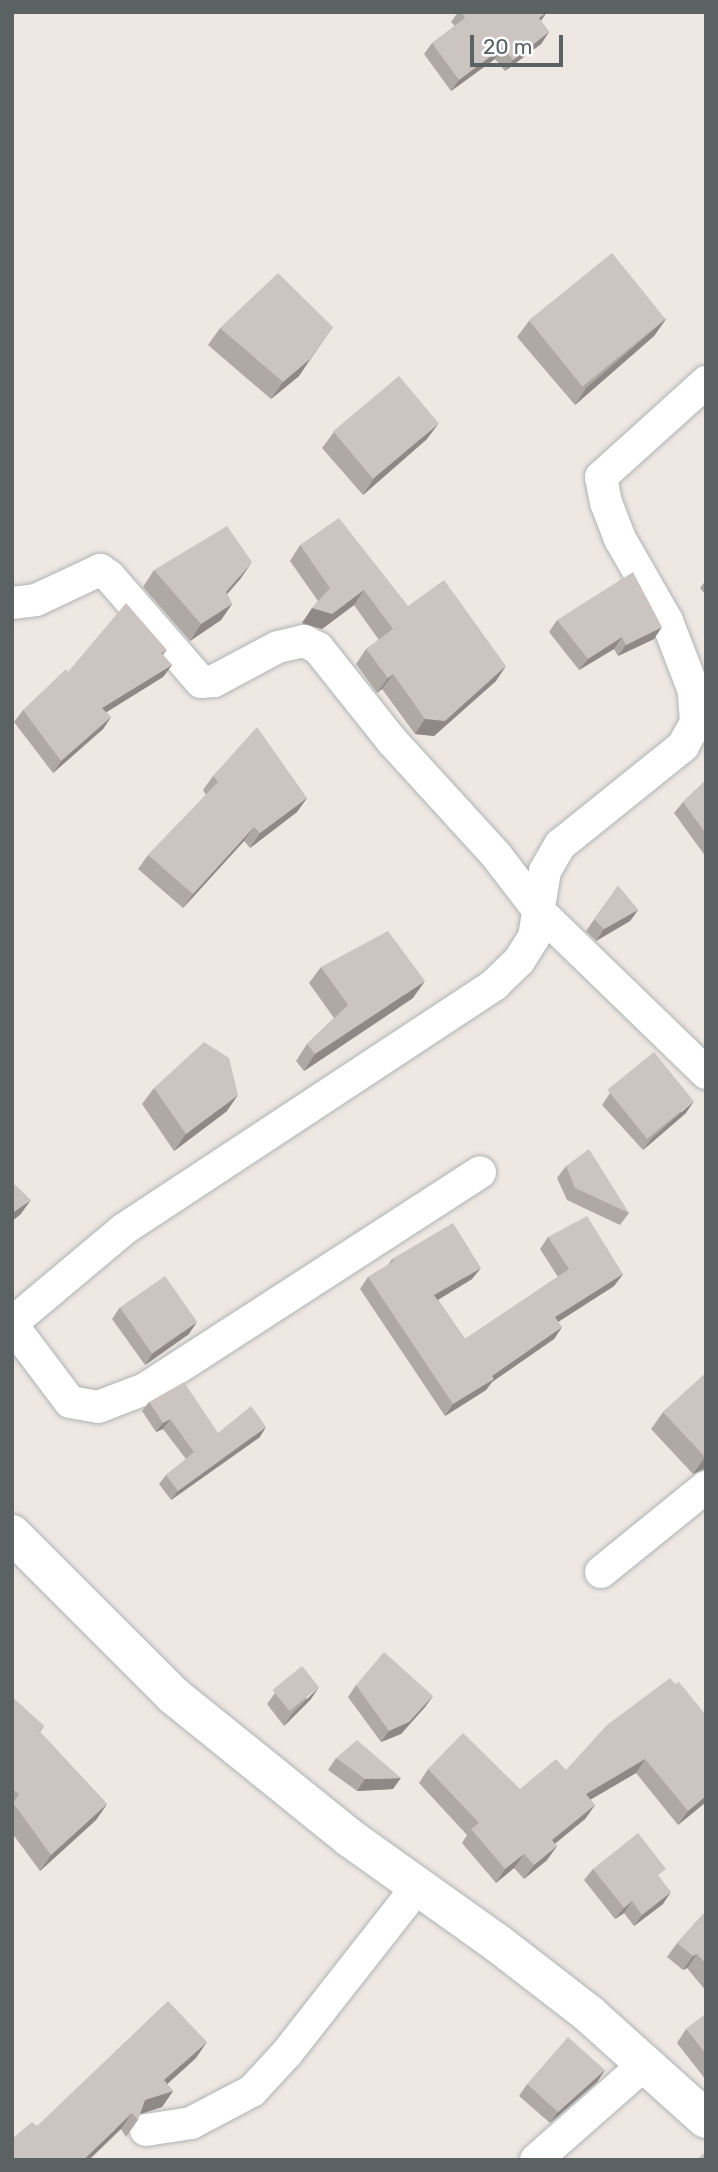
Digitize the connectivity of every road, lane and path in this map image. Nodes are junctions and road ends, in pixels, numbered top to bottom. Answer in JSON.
{"nodes":[{"id":1,"x":706,"y":382,"type":"edge"},
{"id":2,"x":12,"y":603,"type":"edge"},
{"id":3,"x":539,"y":911,"type":"junction"},
{"id":4,"x":706,"y":1073,"type":"edge"},
{"id":5,"x":480,"y":1172,"type":"dead end"},
{"id":6,"x":12,"y":1324,"type":"edge"},
{"id":7,"x":706,"y":1487,"type":"edge"},
{"id":8,"x":12,"y":1534,"type":"edge"},
{"id":9,"x":601,"y":1572,"type":"dead end"},
{"id":10,"x":418,"y":1886,"type":"junction"},
{"id":11,"x":645,"y":2064,"type":"junction"},
{"id":12,"x":706,"y":2119,"type":"edge"},
{"id":13,"x":146,"y":2130,"type":"dead end"},
{"id":14,"x":536,"y":2160,"type":"edge"}],
"edges":[{"from":1,"to":3,"type":"street"},
{"from":2,"to":3,"type":"street"},
{"from":3,"to":4,"type":"street"},
{"from":3,"to":6,"type":"street"},
{"from":5,"to":6,"type":"street"},
{"from":7,"to":9,"type":"street"},
{"from":8,"to":10,"type":"street"},
{"from":10,"to":11,"type":"street"},
{"from":10,"to":13,"type":"street"},
{"from":11,"to":12,"type":"street"},
{"from":11,"to":14,"type":"street"}]}
